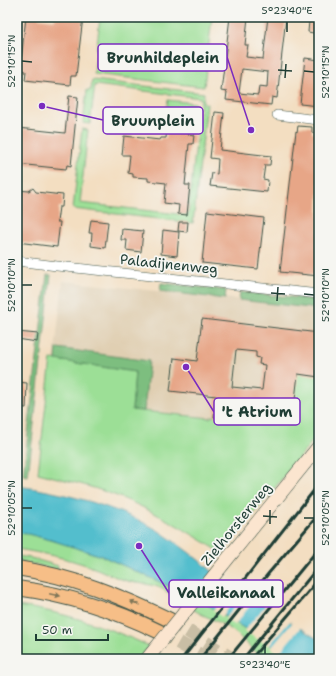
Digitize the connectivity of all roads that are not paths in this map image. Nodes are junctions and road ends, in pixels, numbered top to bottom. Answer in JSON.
{"nodes":[{"id":1,"x":277,"y":115,"type":"dead end"},
{"id":2,"x":319,"y":120,"type":"edge"},
{"id":3,"x":17,"y":260,"type":"edge"},
{"id":4,"x":319,"y":294,"type":"edge"},
{"id":5,"x":319,"y":446,"type":"edge"},
{"id":6,"x":17,"y":568,"type":"edge"},
{"id":7,"x":17,"y":588,"type":"edge"},
{"id":8,"x":170,"y":620,"type":"tunnel mouth"},
{"id":9,"x":160,"y":632,"type":"tunnel mouth"},
{"id":10,"x":147,"y":659,"type":"edge"}],
"edges":[{"from":1,"to":2,"type":"street"},
{"from":3,"to":4,"type":"street","name":"Paladijnenweg"},
{"from":5,"to":10,"type":"main road","name":"Zielhorsterweg","bridge":true},
{"from":8,"to":6,"type":"main road","one_way":true},
{"from":7,"to":9,"type":"main road","one_way":true}]}
